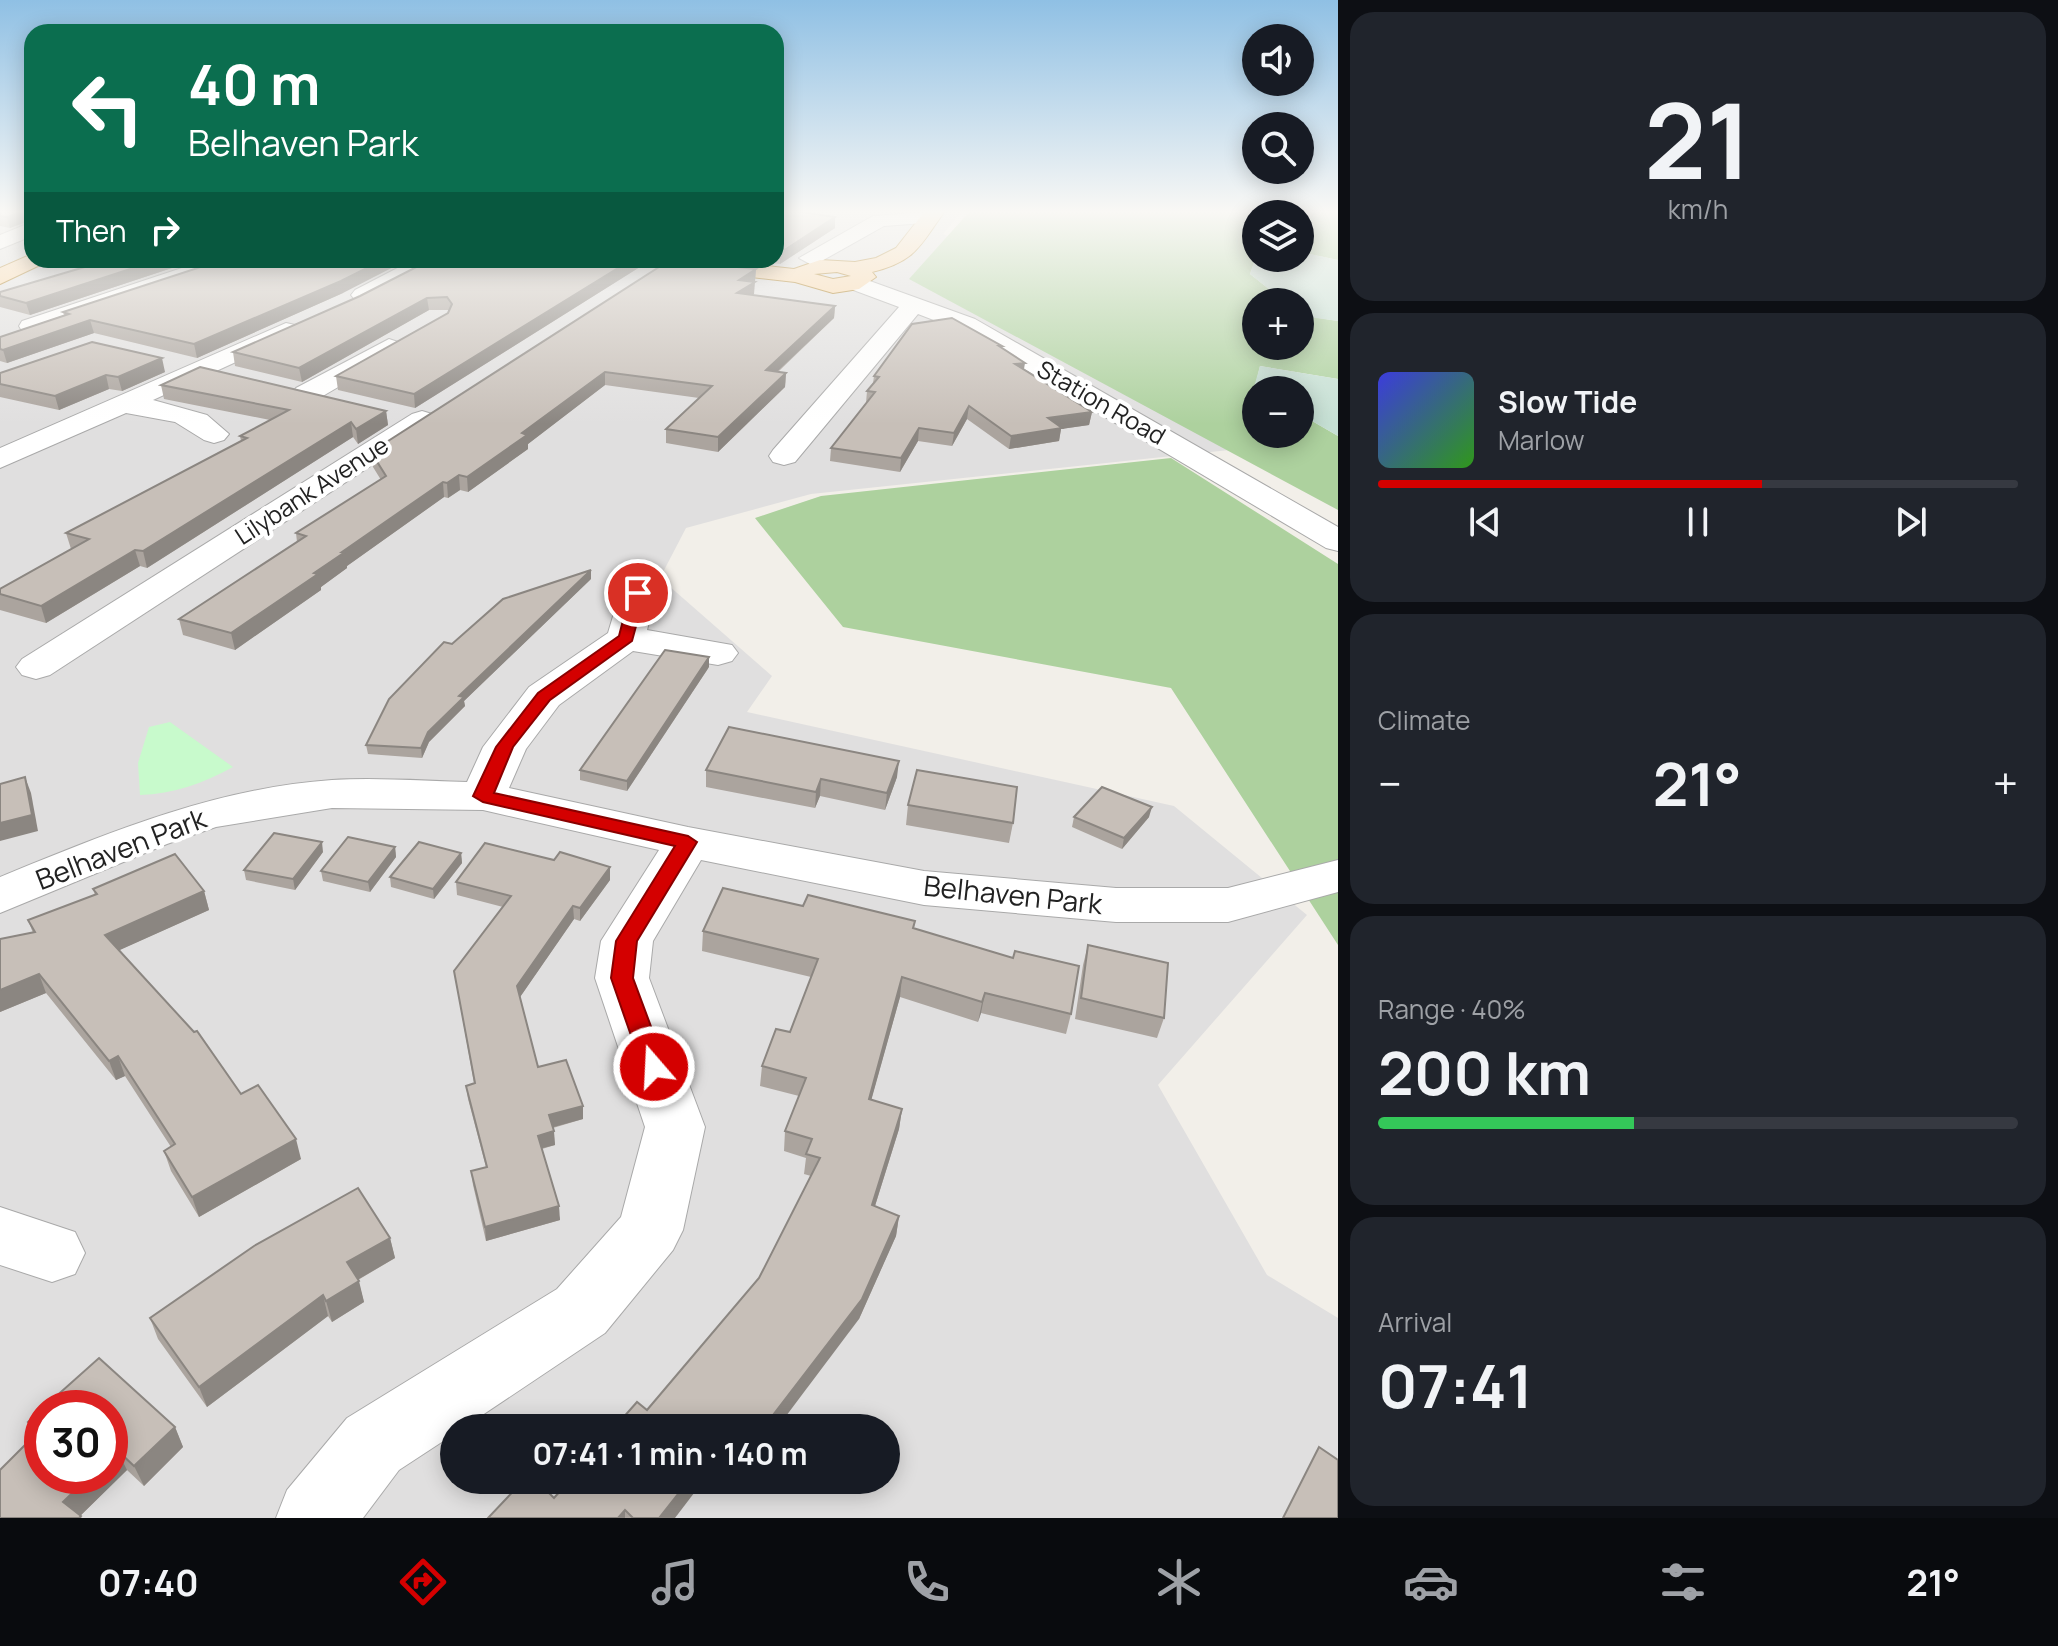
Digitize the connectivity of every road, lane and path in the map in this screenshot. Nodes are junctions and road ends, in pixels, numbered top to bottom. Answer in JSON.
{"nodes":[{"id":1,"x":162,"y":282,"type":"edge"},
{"id":2,"x":387,"y":282,"type":"edge"},
{"id":3,"x":635,"y":282,"type":"edge"},
{"id":4,"x":867,"y":282,"type":"edge"},
{"id":5,"x":629,"y":287,"type":"edge"},
{"id":6,"x":913,"y":305,"type":"junction"},
{"id":7,"x":338,"y":307,"type":"edge"},
{"id":8,"x":311,"y":319,"type":"edge"},
{"id":9,"x":31,"y":326,"type":"edge"},
{"id":10,"x":413,"y":333,"type":"edge"},
{"id":11,"x":155,"y":358,"type":"edge"},
{"id":12,"x":202,"y":368,"type":"junction"},
{"id":13,"x":246,"y":379,"type":"edge"},
{"id":14,"x":276,"y":387,"type":"edge"},
{"id":15,"x":306,"y":394,"type":"junction"},
{"id":16,"x":336,"y":401,"type":"edge"},
{"id":17,"x":125,"y":404,"type":"junction"},
{"id":18,"x":447,"y":404,"type":"edge"},
{"id":19,"x":214,"y":434,"type":"dead end"},
{"id":20,"x":784,"y":456,"type":"dead end"},
{"id":21,"x":0,"y":459,"type":"edge"},
{"id":22,"x":1338,"y":541,"type":"edge"},
{"id":23,"x":638,"y":593,"type":"dead end"},
{"id":24,"x":626,"y":638,"type":"junction"},
{"id":25,"x":718,"y":653,"type":"dead end"},
{"id":26,"x":36,"y":667,"type":"dead end"},
{"id":27,"x":483,"y":796,"type":"junction"},
{"id":28,"x":688,"y":842,"type":"junction"},
{"id":29,"x":1338,"y":876,"type":"edge"},
{"id":30,"x":0,"y":896,"type":"edge"},
{"id":31,"x":315,"y":1518,"type":"edge"}],
"edges":[{"from":1,"to":9,"type":"street"},
{"from":2,"to":7,"type":"street"},
{"from":3,"to":5,"type":"street"},
{"from":4,"to":6,"type":"street","name":"Station Road"},
{"from":6,"to":20,"type":"street"},
{"from":6,"to":22,"type":"street","name":"Station Road"},
{"from":8,"to":12,"type":"street"},
{"from":10,"to":15,"type":"street"},
{"from":11,"to":12,"type":"street"},
{"from":12,"to":13,"type":"street"},
{"from":12,"to":17,"type":"street"},
{"from":14,"to":15,"type":"street"},
{"from":15,"to":16,"type":"street"},
{"from":17,"to":19,"type":"street"},
{"from":17,"to":21,"type":"street"},
{"from":18,"to":26,"type":"street","name":"Lilybank Avenue"},
{"from":23,"to":24,"type":"street"},
{"from":24,"to":25,"type":"street"},
{"from":24,"to":27,"type":"street"},
{"from":27,"to":28,"type":"street","name":"Belhaven Park"},
{"from":27,"to":30,"type":"street","name":"Belhaven Park"},
{"from":28,"to":29,"type":"street","name":"Belhaven Park"},
{"from":28,"to":31,"type":"street"}]}
